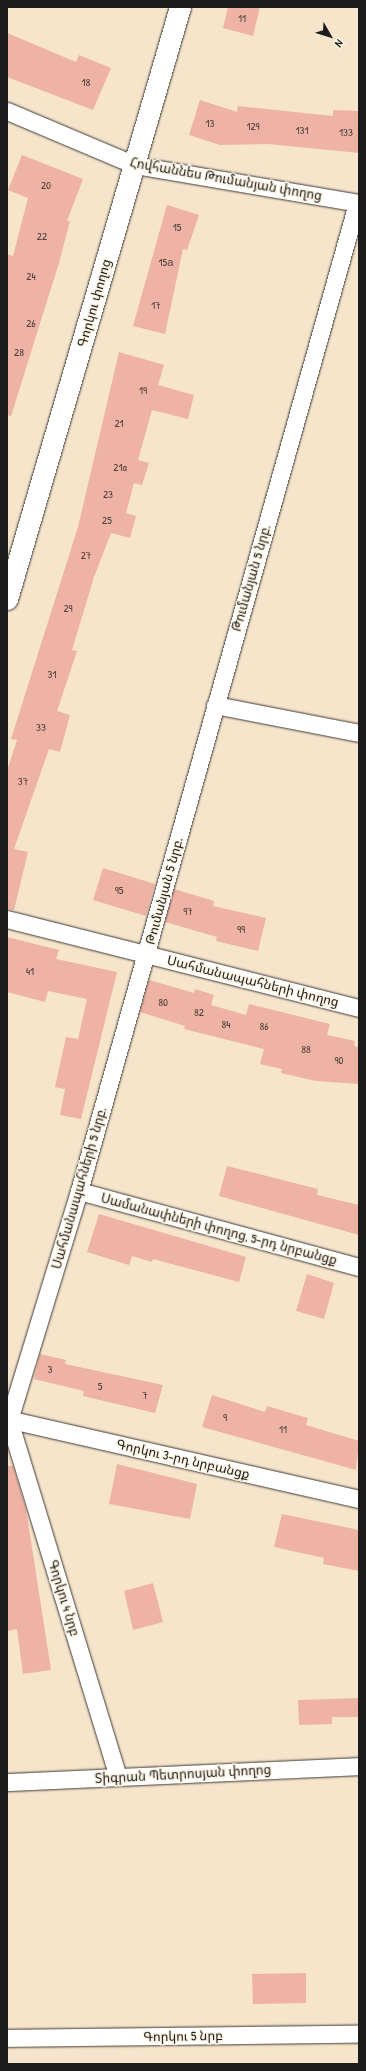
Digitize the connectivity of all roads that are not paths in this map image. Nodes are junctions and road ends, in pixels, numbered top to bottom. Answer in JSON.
{"nodes":[{"id":1,"x":180,"y":7,"type":"edge"},
{"id":2,"x":7,"y":111,"type":"edge"},
{"id":3,"x":135,"y":165,"type":"junction"},
{"id":4,"x":358,"y":202,"type":"edge"},
{"id":5,"x":7,"y":599,"type":"edge"},
{"id":6,"x":215,"y":705,"type":"junction"},
{"id":7,"x":359,"y":733,"type":"edge"},
{"id":8,"x":7,"y":919,"type":"edge"},
{"id":9,"x":146,"y":955,"type":"junction"},
{"id":10,"x":359,"y":1008,"type":"edge"},
{"id":11,"x":79,"y":1191,"type":"junction"},
{"id":12,"x":359,"y":1267,"type":"edge"},
{"id":13,"x":8,"y":1419,"type":"edge"},
{"id":14,"x":359,"y":1499,"type":"edge"},
{"id":15,"x":359,"y":1766,"type":"edge"},
{"id":16,"x":118,"y":1777,"type":"junction"},
{"id":17,"x":7,"y":1782,"type":"edge"},
{"id":18,"x":359,"y":2034,"type":"edge"},
{"id":19,"x":7,"y":2038,"type":"edge"}],
"edges":[{"from":1,"to":3,"type":"street","name":"Գորկու փողոց"},
{"from":2,"to":3,"type":"street","name":"Հովհաննես Թումանյան փողոց"},
{"from":3,"to":4,"type":"street","name":"Հովհաննես Թումանյան փողոց"},
{"from":3,"to":5,"type":"street","name":"Գորկու փողոց"},
{"from":4,"to":6,"type":"street","name":"Թումանյան 5 նրբ."},
{"from":6,"to":7,"type":"street"},
{"from":6,"to":9,"type":"street","name":"Թումանյան 5 նրբ."},
{"from":8,"to":9,"type":"street","name":"Սահմանապահների փողոց"},
{"from":9,"to":10,"type":"street","name":"Սահմանապահների փողոց"},
{"from":9,"to":11,"type":"street","name":"Սահմանապահների 5 նրբ."},
{"from":11,"to":12,"type":"street","name":"Սամանափների փողոց, 5-րդ նրբանցք"},
{"from":11,"to":13,"type":"street","name":"Սահմանապահների 5 նրբ."},
{"from":13,"to":14,"type":"street","name":"Գորկու 3-րդ նրբանցք"},
{"from":13,"to":16,"type":"street","name":"Գորկու 4 նրբ"},
{"from":15,"to":16,"type":"street","name":"Տիգրան Պետրոսյան փողոց"},
{"from":16,"to":17,"type":"street","name":"Տիգրան Պետրոսյան փողոց"},
{"from":18,"to":19,"type":"street","name":"Գորկու 5 նրբ"}]}
